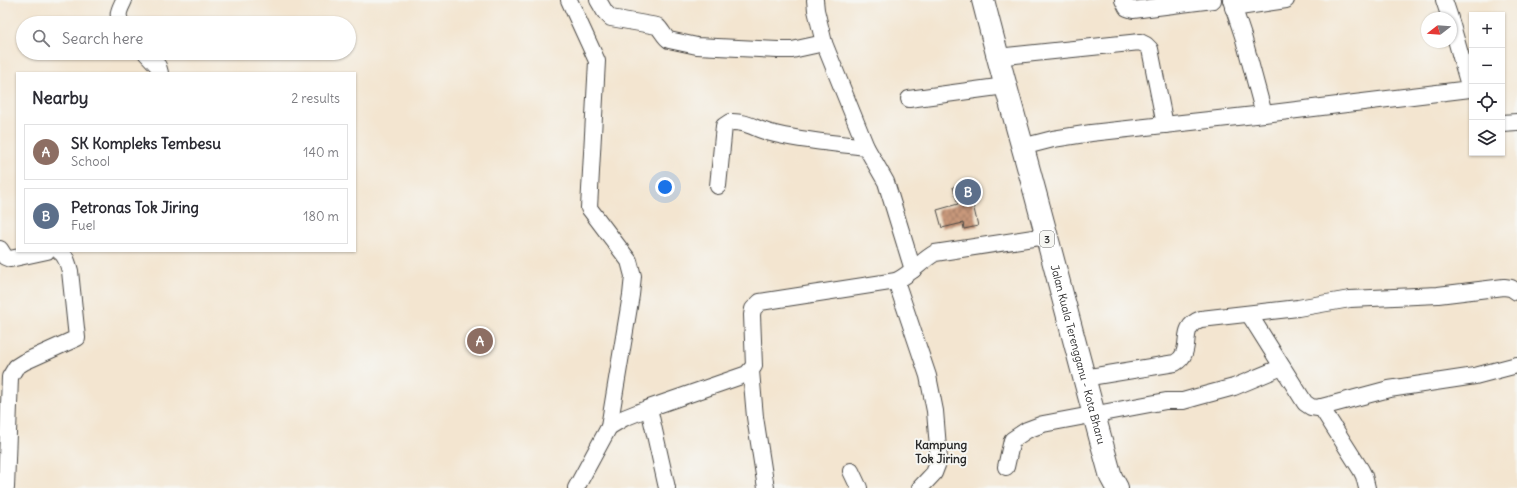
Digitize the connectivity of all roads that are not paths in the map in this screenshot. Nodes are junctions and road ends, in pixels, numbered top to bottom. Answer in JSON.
{"nodes":[{"id":1,"x":124,"y":0,"type":"edge"},
{"id":2,"x":569,"y":0,"type":"edge"},
{"id":3,"x":598,"y":0,"type":"edge"},
{"id":4,"x":815,"y":0,"type":"edge"},
{"id":5,"x":983,"y":0,"type":"edge"},
{"id":6,"x":1123,"y":0,"type":"edge"},
{"id":7,"x":1213,"y":0,"type":"edge"},
{"id":8,"x":1286,"y":0,"type":"edge"},
{"id":9,"x":1444,"y":0,"type":"edge"},
{"id":10,"x":1232,"y":4,"type":"edge"},
{"id":11,"x":1448,"y":12,"type":"edge"},
{"id":12,"x":118,"y":16,"type":"edge"},
{"id":13,"x":824,"y":43,"type":"junction"},
{"id":14,"x":1457,"y":43,"type":"edge"},
{"id":15,"x":997,"y":57,"type":"junction"},
{"id":16,"x":152,"y":60,"type":"edge"},
{"id":17,"x":160,"y":72,"type":"edge"},
{"id":18,"x":1469,"y":85,"type":"edge"},
{"id":19,"x":1005,"y":86,"type":"junction"},
{"id":20,"x":1469,"y":92,"type":"edge"},
{"id":21,"x":909,"y":99,"type":"dead end"},
{"id":22,"x":1264,"y":114,"type":"junction"},
{"id":23,"x":1517,"y":122,"type":"edge"},
{"id":24,"x":1505,"y":123,"type":"edge"},
{"id":25,"x":1165,"y":125,"type":"junction"},
{"id":26,"x":866,"y":147,"type":"junction"},
{"id":27,"x":1022,"y":147,"type":"junction"},
{"id":28,"x":718,"y":186,"type":"dead end"},
{"id":29,"x":1046,"y":236,"type":"junction"},
{"id":30,"x":0,"y":249,"type":"edge"},
{"id":31,"x":42,"y":252,"type":"edge"},
{"id":32,"x":61,"y":252,"type":"edge"},
{"id":33,"x":913,"y":270,"type":"junction"},
{"id":34,"x":896,"y":281,"type":"junction"},
{"id":35,"x":1517,"y":292,"type":"edge"},
{"id":36,"x":1249,"y":314,"type":"junction"},
{"id":37,"x":1517,"y":365,"type":"edge"},
{"id":38,"x":1282,"y":367,"type":"junction"},
{"id":39,"x":751,"y":370,"type":"junction"},
{"id":40,"x":1084,"y":378,"type":"junction"},
{"id":41,"x":1321,"y":407,"type":"junction"},
{"id":42,"x":649,"y":408,"type":"junction"},
{"id":43,"x":1094,"y":414,"type":"junction"},
{"id":44,"x":4,"y":418,"type":"edge"},
{"id":45,"x":609,"y":427,"type":"junction"},
{"id":46,"x":1006,"y":467,"type":"dead end"},
{"id":47,"x":851,"y":471,"type":"dead end"},
{"id":48,"x":1113,"y":484,"type":"edge"},
{"id":49,"x":6,"y":488,"type":"edge"},
{"id":50,"x":576,"y":488,"type":"edge"},
{"id":51,"x":667,"y":488,"type":"edge"},
{"id":52,"x":766,"y":488,"type":"edge"},
{"id":53,"x":859,"y":488,"type":"edge"},
{"id":54,"x":920,"y":488,"type":"edge"},
{"id":55,"x":1367,"y":488,"type":"edge"}],
"edges":[{"from":1,"to":12,"type":"street"},
{"from":2,"to":45,"type":"street"},
{"from":3,"to":13,"type":"street"},
{"from":4,"to":13,"type":"street"},
{"from":5,"to":15,"type":"highway","name":"Jalan Kuala Terengganu - Kota Bharu","number":"3"},
{"from":6,"to":7,"type":"street"},
{"from":8,"to":10,"type":"street"},
{"from":9,"to":11,"type":"street"},
{"from":10,"to":22,"type":"street"},
{"from":13,"to":26,"type":"street"},
{"from":14,"to":18,"type":"street"},
{"from":15,"to":19,"type":"highway","name":"Jalan Kuala Terengganu - Kota Bharu","number":"3"},
{"from":15,"to":25,"type":"street"},
{"from":16,"to":17,"type":"street"},
{"from":19,"to":21,"type":"street"},
{"from":19,"to":27,"type":"highway","name":"Jalan Kuala Terengganu - Kota Bharu","number":"3"},
{"from":20,"to":22,"type":"street"},
{"from":22,"to":25,"type":"street"},
{"from":23,"to":24,"type":"street"},
{"from":25,"to":27,"type":"street"},
{"from":26,"to":28,"type":"street"},
{"from":26,"to":33,"type":"street"},
{"from":27,"to":29,"type":"highway","name":"Jalan Kuala Terengganu - Kota Bharu","number":"3"},
{"from":29,"to":33,"type":"street"},
{"from":29,"to":40,"type":"highway","name":"Jalan Kuala Terengganu - Kota Bharu","number":"3"},
{"from":30,"to":31,"type":"street"},
{"from":32,"to":44,"type":"street"},
{"from":33,"to":34,"type":"street"},
{"from":34,"to":39,"type":"street"},
{"from":34,"to":54,"type":"street"},
{"from":35,"to":36,"type":"street"},
{"from":36,"to":38,"type":"street"},
{"from":36,"to":40,"type":"street"},
{"from":37,"to":41,"type":"street"},
{"from":38,"to":41,"type":"street"},
{"from":38,"to":43,"type":"street"},
{"from":39,"to":42,"type":"street"},
{"from":39,"to":52,"type":"street"},
{"from":40,"to":43,"type":"highway","name":"Jalan Kuala Terengganu - Kota Bharu","number":"3"},
{"from":41,"to":55,"type":"street"},
{"from":42,"to":45,"type":"street"},
{"from":42,"to":51,"type":"street"},
{"from":43,"to":46,"type":"street"},
{"from":43,"to":48,"type":"highway","name":"Jalan Kuala Terengganu - Kota Bharu","number":"3"},
{"from":44,"to":49,"type":"street"},
{"from":45,"to":50,"type":"street"},
{"from":47,"to":53,"type":"street"}]}
